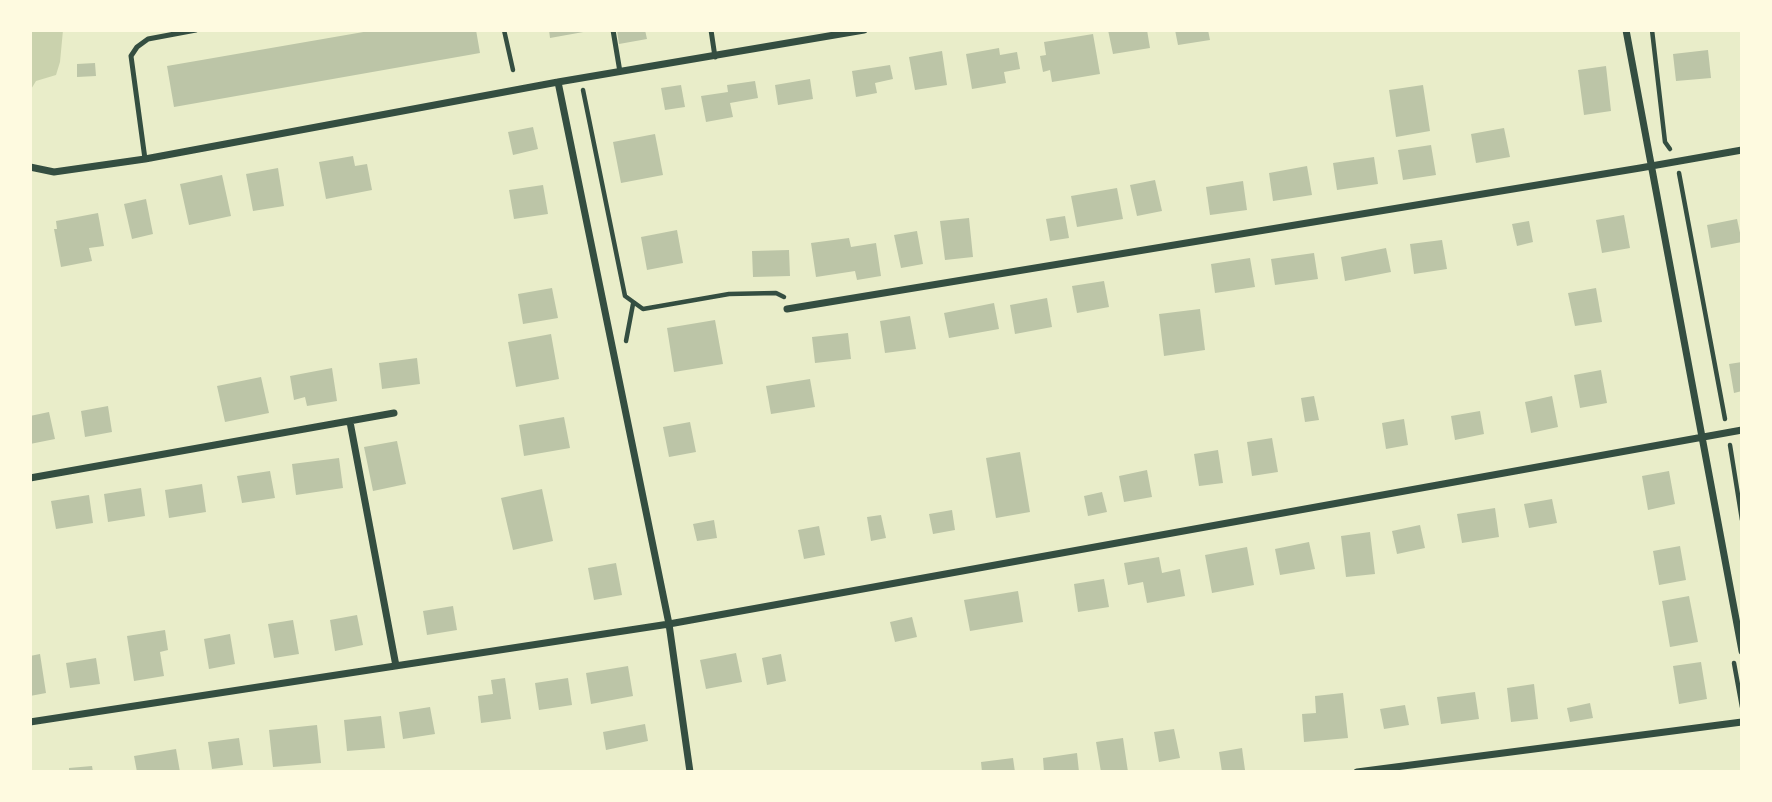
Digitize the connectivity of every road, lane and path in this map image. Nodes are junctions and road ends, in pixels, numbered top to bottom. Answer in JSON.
{"nodes":[{"id":1,"x":196,"y":30,"type":"edge"},
{"id":2,"x":504,"y":30,"type":"edge"},
{"id":3,"x":613,"y":30,"type":"edge"},
{"id":4,"x":711,"y":30,"type":"edge"},
{"id":5,"x":864,"y":30,"type":"edge"},
{"id":6,"x":1626,"y":30,"type":"edge"},
{"id":7,"x":1652,"y":30,"type":"edge"},
{"id":8,"x":715,"y":57,"type":"junction"},
{"id":9,"x":513,"y":70,"type":"dead end"},
{"id":10,"x":620,"y":72,"type":"junction"},
{"id":11,"x":558,"y":82,"type":"junction"},
{"id":12,"x":582,"y":92,"type":"dead end"},
{"id":13,"x":1742,"y":150,"type":"edge"},
{"id":14,"x":145,"y":159,"type":"junction"},
{"id":15,"x":1677,"y":161,"type":"junction"},
{"id":16,"x":1653,"y":166,"type":"junction"},
{"id":17,"x":30,"y":167,"type":"edge"},
{"id":18,"x":804,"y":306,"type":"junction"},
{"id":19,"x":787,"y":309,"type":"dead end"},
{"id":20,"x":394,"y":413,"type":"dead end"},
{"id":21,"x":350,"y":422,"type":"junction"},
{"id":22,"x":1742,"y":430,"type":"edge"},
{"id":23,"x":1728,"y":432,"type":"junction"},
{"id":24,"x":1704,"y":436,"type":"junction"},
{"id":25,"x":30,"y":478,"type":"edge"},
{"id":26,"x":1742,"y":520,"type":"edge"},
{"id":27,"x":669,"y":624,"type":"junction"},
{"id":28,"x":1742,"y":651,"type":"edge"},
{"id":29,"x":396,"y":666,"type":"junction"},
{"id":30,"x":30,"y":722,"type":"edge"},
{"id":31,"x":1742,"y":722,"type":"edge"},
{"id":32,"x":690,"y":772,"type":"edge"},
{"id":33,"x":1357,"y":772,"type":"edge"}],
"edges":[{"from":1,"to":14,"type":"lane"},
{"from":2,"to":9,"type":"path"},
{"from":3,"to":10,"type":"lane"},
{"from":4,"to":8,"type":"lane"},
{"from":5,"to":8,"type":"street"},
{"from":6,"to":16,"type":"street"},
{"from":7,"to":15,"type":"path"},
{"from":8,"to":10,"type":"street"},
{"from":10,"to":11,"type":"street"},
{"from":11,"to":14,"type":"street"},
{"from":11,"to":27,"type":"street"},
{"from":12,"to":18,"type":"path"},
{"from":13,"to":15,"type":"street"},
{"from":14,"to":17,"type":"street"},
{"from":15,"to":16,"type":"street"},
{"from":15,"to":23,"type":"path"},
{"from":16,"to":18,"type":"street"},
{"from":16,"to":24,"type":"street"},
{"from":18,"to":19,"type":"street"},
{"from":20,"to":21,"type":"street"},
{"from":21,"to":25,"type":"street"},
{"from":21,"to":29,"type":"street"},
{"from":22,"to":23,"type":"street"},
{"from":23,"to":24,"type":"street"},
{"from":23,"to":26,"type":"path"},
{"from":24,"to":27,"type":"street"},
{"from":24,"to":28,"type":"street"},
{"from":27,"to":29,"type":"street"},
{"from":27,"to":32,"type":"street"},
{"from":29,"to":30,"type":"street"},
{"from":31,"to":33,"type":"street"}]}
